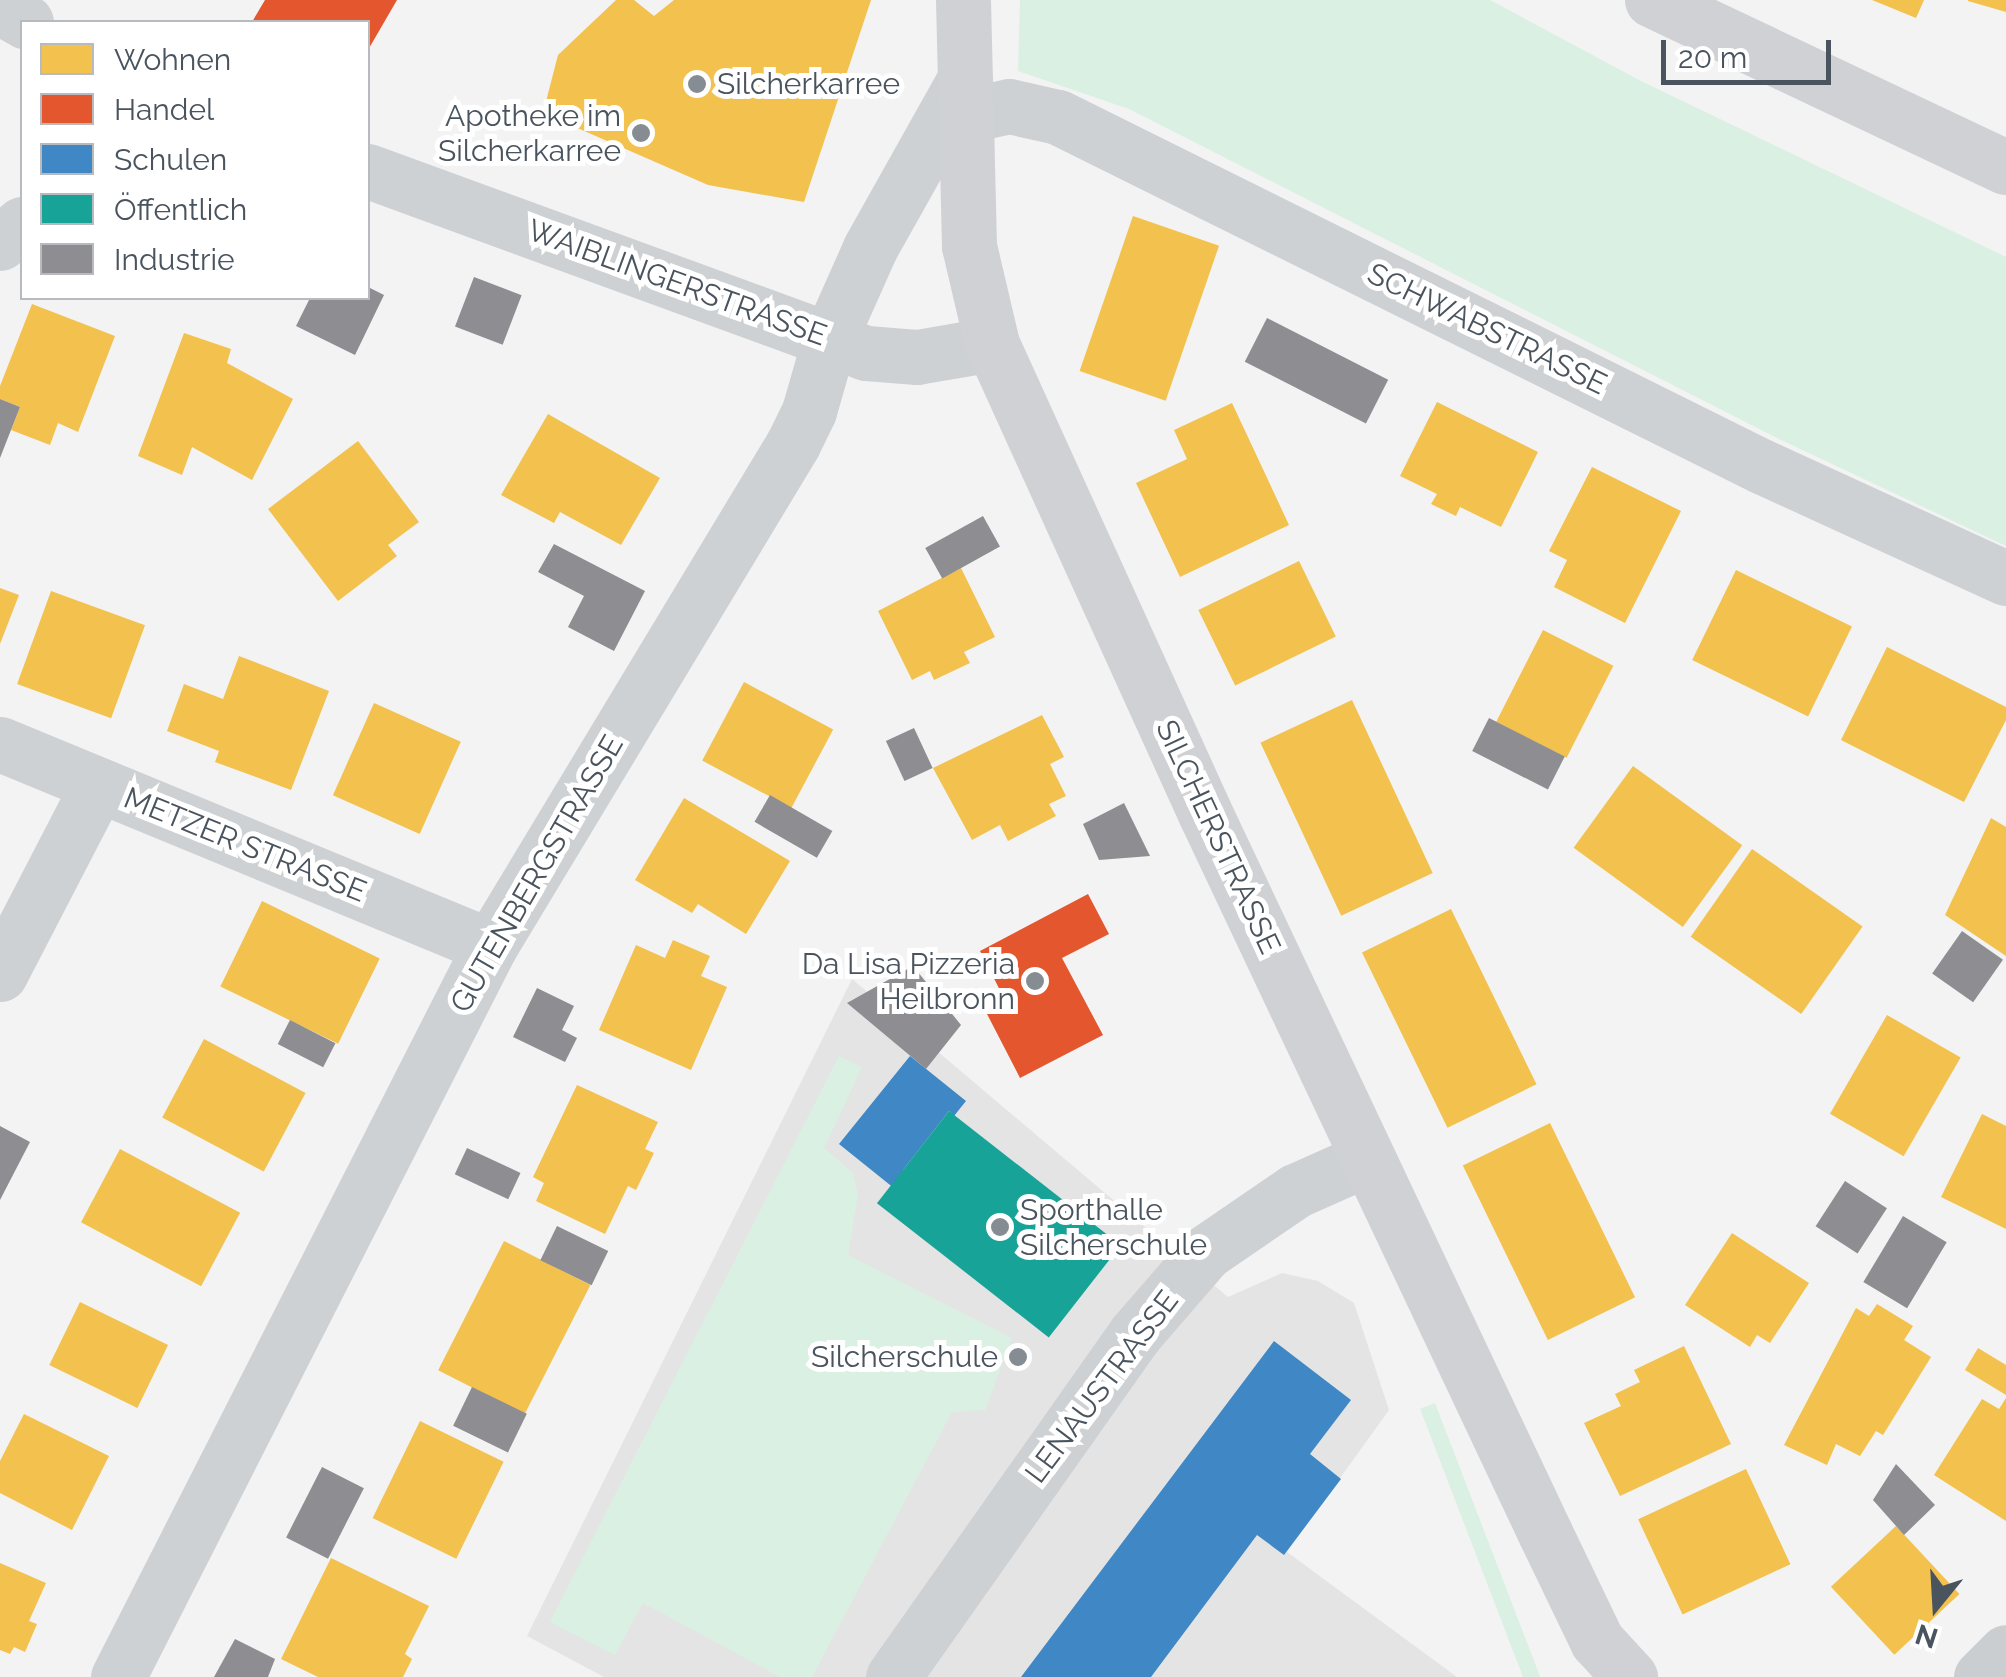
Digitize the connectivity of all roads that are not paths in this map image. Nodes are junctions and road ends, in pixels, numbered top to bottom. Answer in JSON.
{"nodes":[{"id":1,"x":963,"y":0,"type":"edge"},
{"id":2,"x":1672,"y":5,"type":"edge"},
{"id":3,"x":0,"y":8,"type":"edge"},
{"id":4,"x":22,"y":20,"type":"edge"},
{"id":5,"x":964,"y":98,"type":"junction"},
{"id":6,"x":2006,"y":167,"type":"edge"},
{"id":7,"x":370,"y":172,"type":"edge"},
{"id":8,"x":20,"y":226,"type":"edge"},
{"id":9,"x":0,"y":243,"type":"edge"},
{"id":10,"x":830,"y":338,"type":"junction"},
{"id":11,"x":992,"y":344,"type":"junction"},
{"id":12,"x":2006,"y":578,"type":"edge"},
{"id":13,"x":0,"y":744,"type":"edge"},
{"id":14,"x":98,"y":785,"type":"junction"},
{"id":15,"x":490,"y":946,"type":"junction"},
{"id":16,"x":0,"y":974,"type":"edge"},
{"id":17,"x":1367,"y":1159,"type":"junction"},
{"id":18,"x":2006,"y":1652,"type":"edge"},
{"id":19,"x":1608,"y":1665,"type":"edge"},
{"id":20,"x":118,"y":1677,"type":"edge"},
{"id":21,"x":894,"y":1677,"type":"edge"},
{"id":22,"x":1982,"y":1677,"type":"edge"}],
"edges":[{"from":1,"to":5,"type":"street","name":"SILCHERSTRASSE"},
{"from":2,"to":6,"type":"street"},
{"from":3,"to":4,"type":"street"},
{"from":5,"to":10,"type":"street","name":"GUTENBERGSTRASSE"},
{"from":5,"to":11,"type":"street","name":"SILCHERSTRASSE"},
{"from":5,"to":12,"type":"street","name":"SCHWABSTRASSE"},
{"from":7,"to":10,"type":"street","name":"WAIBLINGERSTRASSE"},
{"from":8,"to":9,"type":"street"},
{"from":10,"to":11,"type":"street","name":"WAIBLINGERSTRASSE"},
{"from":10,"to":15,"type":"street","name":"GUTENBERGSTRASSE"},
{"from":11,"to":17,"type":"street","name":"SILCHERSTRASSE"},
{"from":13,"to":14,"type":"street","name":"METZER STRASSE"},
{"from":14,"to":15,"type":"street","name":"METZER STRASSE"},
{"from":14,"to":16,"type":"street"},
{"from":15,"to":20,"type":"street","name":"GUTENBERGSTRASSE"},
{"from":17,"to":19,"type":"street","name":"SILCHERSTRASSE"},
{"from":17,"to":21,"type":"street","name":"LENAUSTRASSE"},
{"from":18,"to":22,"type":"main road"}]}
